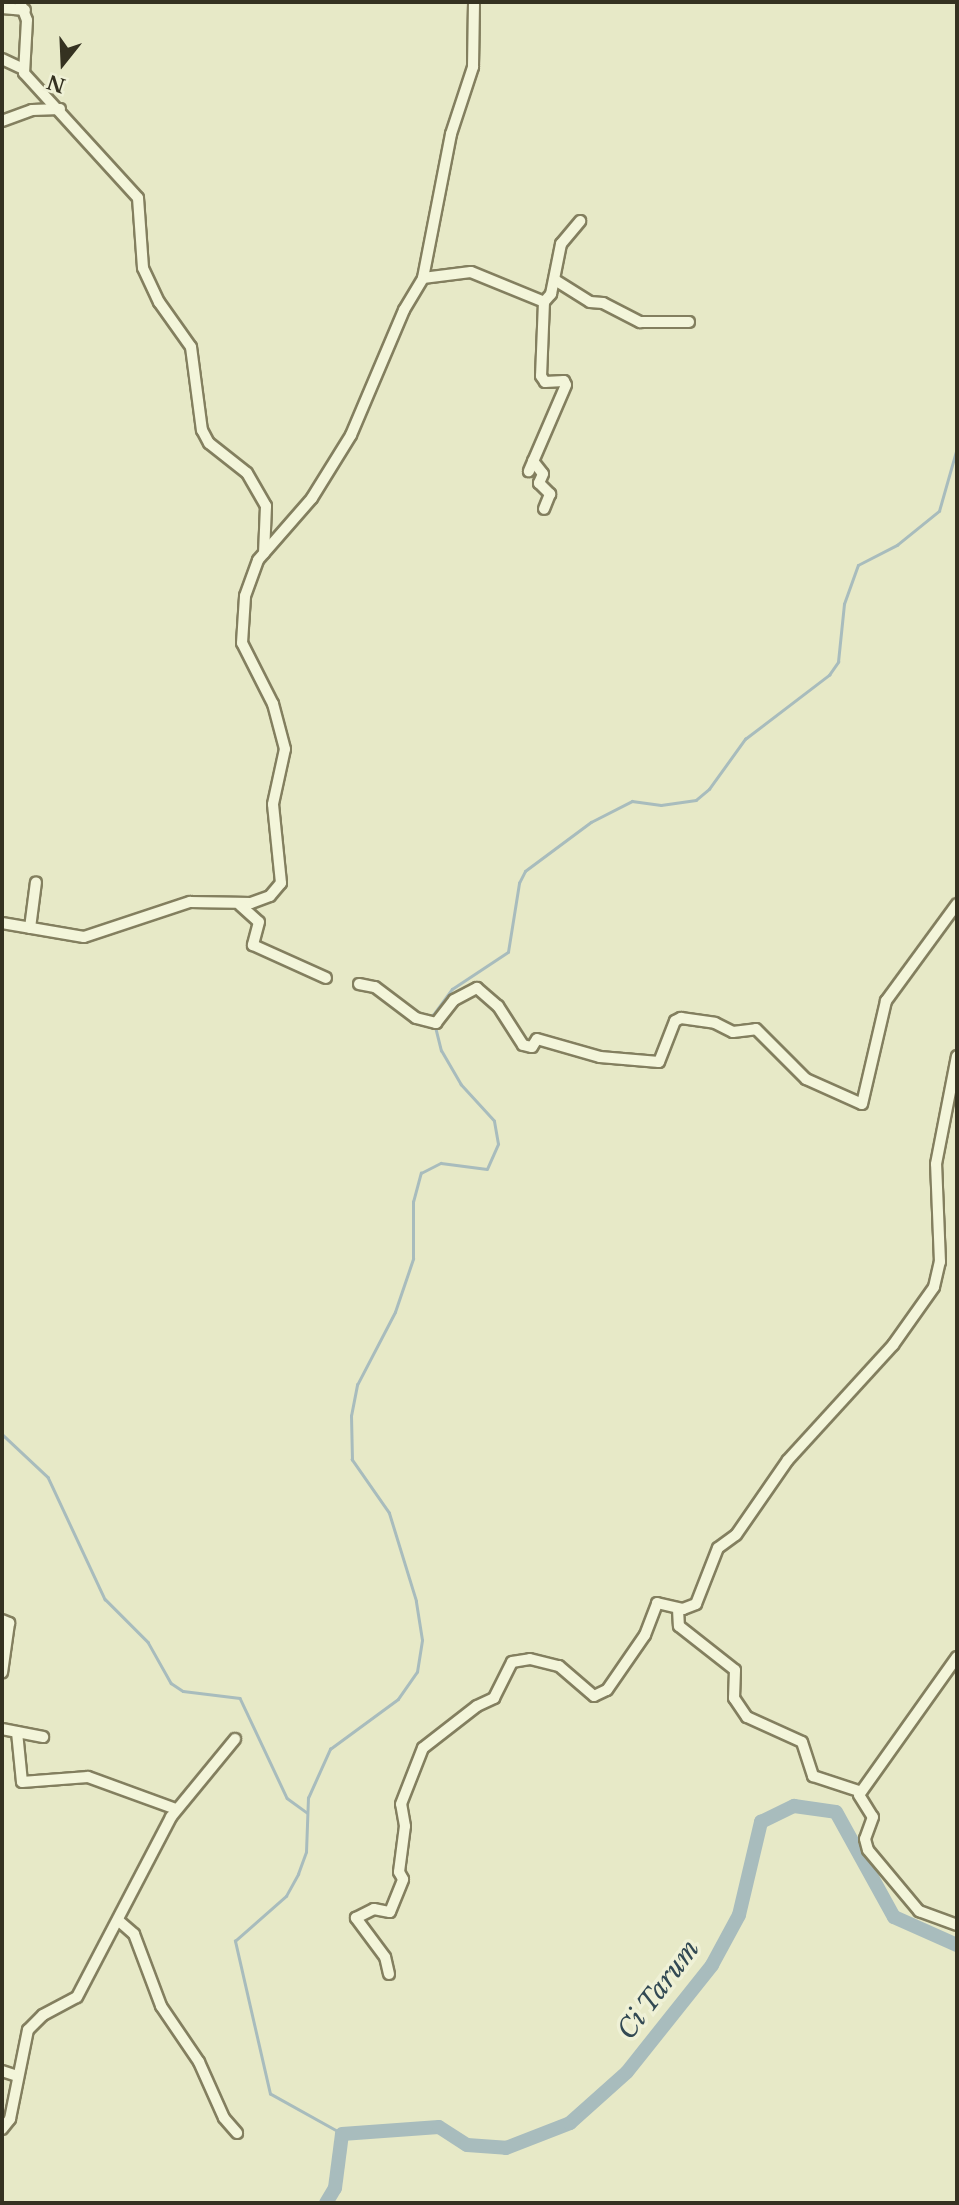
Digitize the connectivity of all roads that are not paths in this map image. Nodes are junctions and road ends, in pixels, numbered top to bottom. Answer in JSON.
{"nodes":[{"id":1,"x":474,"y":2,"type":"edge"},
{"id":2,"x":23,"y":6,"type":"edge"},
{"id":3,"x":2,"y":8,"type":"edge"},
{"id":4,"x":2,"y":59,"type":"edge"},
{"id":5,"x":23,"y":69,"type":"junction"},
{"id":6,"x":60,"y":109,"type":"junction"},
{"id":7,"x":2,"y":121,"type":"edge"},
{"id":8,"x":580,"y":221,"type":"dead end"},
{"id":9,"x":423,"y":278,"type":"junction"},
{"id":10,"x":555,"y":280,"type":"junction"},
{"id":11,"x":544,"y":302,"type":"junction"},
{"id":12,"x":689,"y":322,"type":"dead end"},
{"id":13,"x":544,"y":509,"type":"dead end"},
{"id":14,"x":264,"y":553,"type":"junction"},
{"id":15,"x":36,"y":882,"type":"dead end"},
{"id":16,"x":957,"y":904,"type":"edge"},
{"id":17,"x":240,"y":905,"type":"junction"},
{"id":18,"x":2,"y":923,"type":"edge"},
{"id":19,"x":30,"y":928,"type":"junction"},
{"id":20,"x":326,"y":978,"type":"dead end"},
{"id":21,"x":359,"y":984,"type":"dead end"},
{"id":22,"x":957,"y":1056,"type":"edge"},
{"id":23,"x":678,"y":1609,"type":"junction"},
{"id":24,"x":2,"y":1620,"type":"edge"},
{"id":25,"x":957,"y":1657,"type":"edge"},
{"id":26,"x":2,"y":1673,"type":"edge"},
{"id":27,"x":2,"y":1729,"type":"edge"},
{"id":28,"x":17,"y":1732,"type":"junction"},
{"id":29,"x":43,"y":1737,"type":"dead end"},
{"id":30,"x":235,"y":1739,"type":"dead end"},
{"id":31,"x":859,"y":1791,"type":"junction"},
{"id":32,"x":177,"y":1807,"type":"junction"},
{"id":33,"x":119,"y":1921,"type":"junction"},
{"id":34,"x":957,"y":1925,"type":"edge"},
{"id":35,"x":389,"y":1974,"type":"dead end"},
{"id":36,"x":2,"y":2071,"type":"edge"},
{"id":37,"x":17,"y":2076,"type":"junction"},
{"id":38,"x":2,"y":2129,"type":"edge"},
{"id":39,"x":237,"y":2133,"type":"dead end"}],
"edges":[{"from":1,"to":9,"type":"street"},
{"from":2,"to":3,"type":"street"},
{"from":2,"to":5,"type":"street"},
{"from":4,"to":5,"type":"street"},
{"from":5,"to":6,"type":"street"},
{"from":6,"to":7,"type":"street"},
{"from":6,"to":14,"type":"street"},
{"from":8,"to":10,"type":"street"},
{"from":9,"to":11,"type":"street"},
{"from":9,"to":14,"type":"street"},
{"from":10,"to":11,"type":"street"},
{"from":10,"to":12,"type":"street"},
{"from":11,"to":13,"type":"street"},
{"from":14,"to":17,"type":"street"},
{"from":15,"to":19,"type":"street"},
{"from":16,"to":21,"type":"street"},
{"from":17,"to":19,"type":"street"},
{"from":17,"to":20,"type":"street"},
{"from":18,"to":19,"type":"street"},
{"from":22,"to":23,"type":"street"},
{"from":23,"to":31,"type":"street"},
{"from":23,"to":35,"type":"street"},
{"from":24,"to":26,"type":"street"},
{"from":25,"to":31,"type":"street"},
{"from":27,"to":28,"type":"street"},
{"from":28,"to":29,"type":"street"},
{"from":28,"to":32,"type":"street"},
{"from":30,"to":32,"type":"street"},
{"from":31,"to":34,"type":"street"},
{"from":32,"to":33,"type":"street"},
{"from":33,"to":37,"type":"street"},
{"from":33,"to":39,"type":"street"},
{"from":36,"to":37,"type":"street"},
{"from":37,"to":38,"type":"street"}]}
